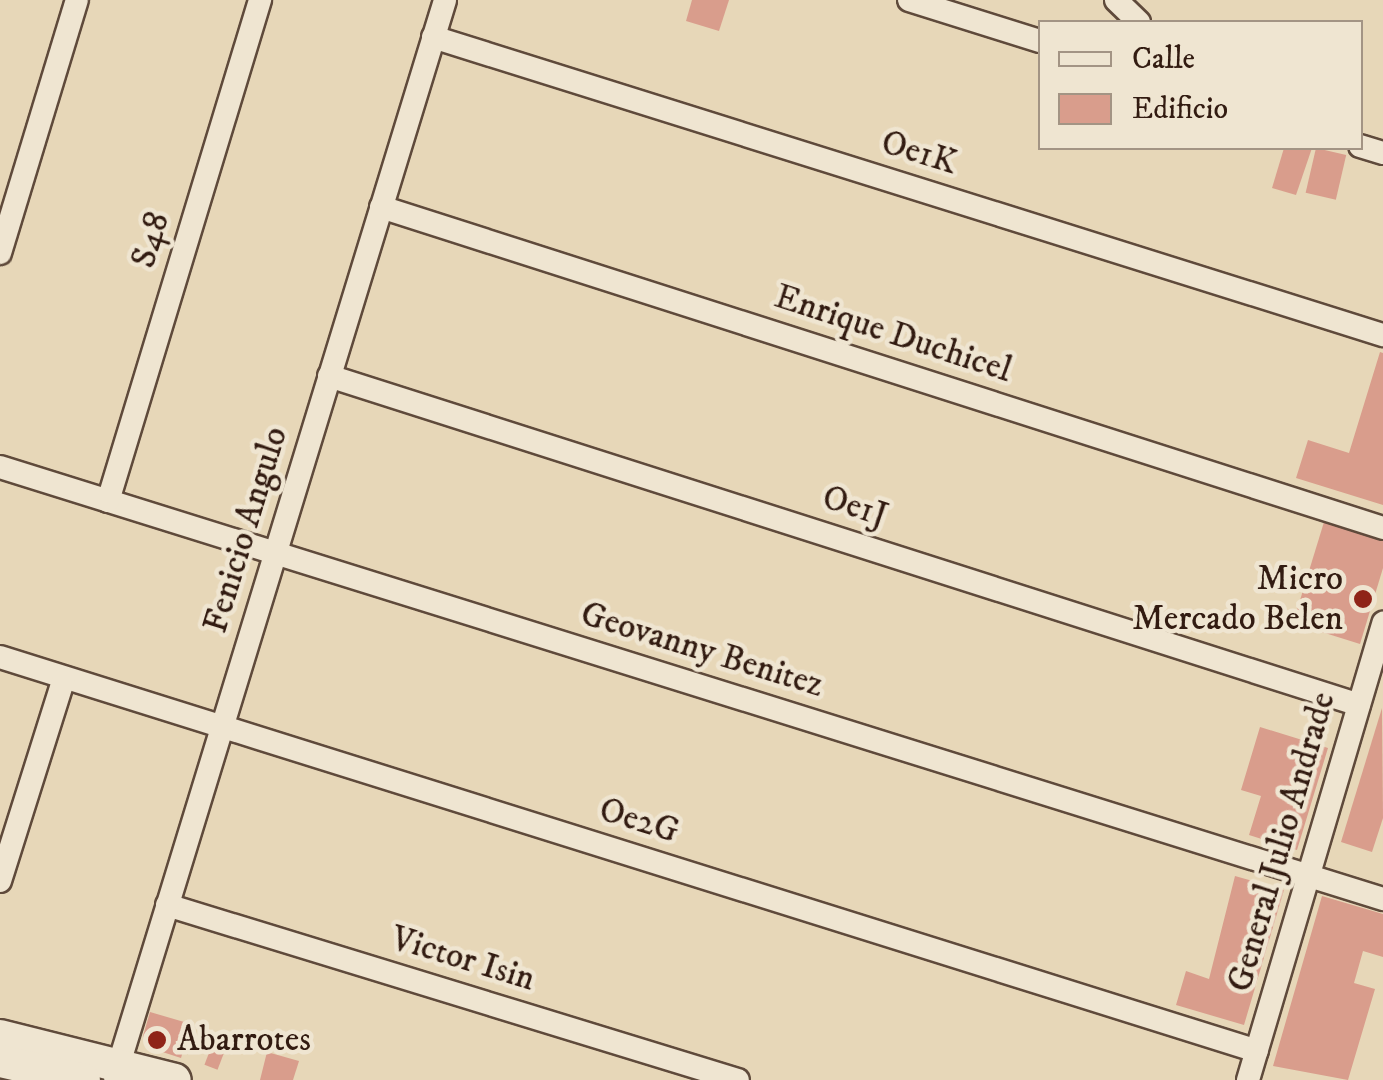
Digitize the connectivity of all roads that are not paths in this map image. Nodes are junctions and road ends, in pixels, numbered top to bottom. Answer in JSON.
{"nodes":[{"id":1,"x":77,"y":0,"type":"edge"},
{"id":2,"x":260,"y":0,"type":"edge"},
{"id":3,"x":444,"y":0,"type":"edge"},
{"id":4,"x":909,"y":0,"type":"edge"},
{"id":5,"x":1116,"y":0,"type":"edge"},
{"id":6,"x":1137,"y":20,"type":"edge"},
{"id":7,"x":433,"y":37,"type":"junction"},
{"id":8,"x":1038,"y":40,"type":"edge"},
{"id":9,"x":381,"y":207,"type":"junction"},
{"id":10,"x":0,"y":252,"type":"edge"},
{"id":11,"x":1383,"y":335,"type":"edge"},
{"id":12,"x":330,"y":376,"type":"junction"},
{"id":13,"x":0,"y":468,"type":"edge"},
{"id":14,"x":108,"y":501,"type":"junction"},
{"id":15,"x":1383,"y":528,"type":"edge"},
{"id":16,"x":275,"y":553,"type":"junction"},
{"id":17,"x":1383,"y":623,"type":"edge"},
{"id":18,"x":0,"y":658,"type":"edge"},
{"id":19,"x":64,"y":678,"type":"junction"},
{"id":20,"x":1359,"y":705,"type":"junction"},
{"id":21,"x":222,"y":727,"type":"junction"},
{"id":22,"x":1308,"y":876,"type":"junction"},
{"id":23,"x":0,"y":881,"type":"edge"},
{"id":24,"x":1383,"y":899,"type":"edge"},
{"id":25,"x":167,"y":904,"type":"junction"},
{"id":26,"x":0,"y":1036,"type":"edge"},
{"id":27,"x":1256,"y":1052,"type":"junction"},
{"id":28,"x":0,"y":1061,"type":"edge"},
{"id":29,"x":116,"y":1071,"type":"edge"},
{"id":30,"x":84,"y":1080,"type":"edge"},
{"id":31,"x":175,"y":1080,"type":"edge"},
{"id":32,"x":738,"y":1080,"type":"edge"},
{"id":33,"x":1248,"y":1080,"type":"edge"}],
"edges":[{"from":1,"to":10,"type":"street"},
{"from":2,"to":14,"type":"street","name":"S48"},
{"from":3,"to":7,"type":"street","name":"Fenicio Angulo"},
{"from":4,"to":8,"type":"street"},
{"from":5,"to":6,"type":"street"},
{"from":7,"to":9,"type":"street","name":"Fenicio Angulo"},
{"from":7,"to":11,"type":"street","name":"Oe1K"},
{"from":9,"to":12,"type":"street","name":"Fenicio Angulo"},
{"from":9,"to":15,"type":"street","name":"Enrique Duchicel"},
{"from":12,"to":16,"type":"street","name":"Fenicio Angulo"},
{"from":12,"to":20,"type":"street","name":"Oe1J"},
{"from":13,"to":14,"type":"street","name":"Geovanny Benitez"},
{"from":14,"to":16,"type":"street","name":"Geovanny Benitez"},
{"from":16,"to":21,"type":"street","name":"Fenicio Angulo"},
{"from":16,"to":22,"type":"street","name":"Geovanny Benitez"},
{"from":17,"to":20,"type":"street","name":"General Julio Andrade"},
{"from":18,"to":19,"type":"street","name":"Oe2G"},
{"from":19,"to":21,"type":"street","name":"Oe2G"},
{"from":19,"to":23,"type":"street"},
{"from":20,"to":22,"type":"street","name":"General Julio Andrade"},
{"from":21,"to":25,"type":"street","name":"Fenicio Angulo"},
{"from":21,"to":27,"type":"street","name":"Oe2G"},
{"from":22,"to":24,"type":"street","name":"Geovanny Benitez"},
{"from":22,"to":27,"type":"street","name":"General Julio Andrade"},
{"from":25,"to":29,"type":"street","name":"Fenicio Angulo"},
{"from":25,"to":32,"type":"street","name":"Victor Isin"},
{"from":26,"to":29,"type":"street"},
{"from":27,"to":33,"type":"street","name":"General Julio Andrade"},
{"from":28,"to":30,"type":"street"},
{"from":29,"to":31,"type":"street"}]}
